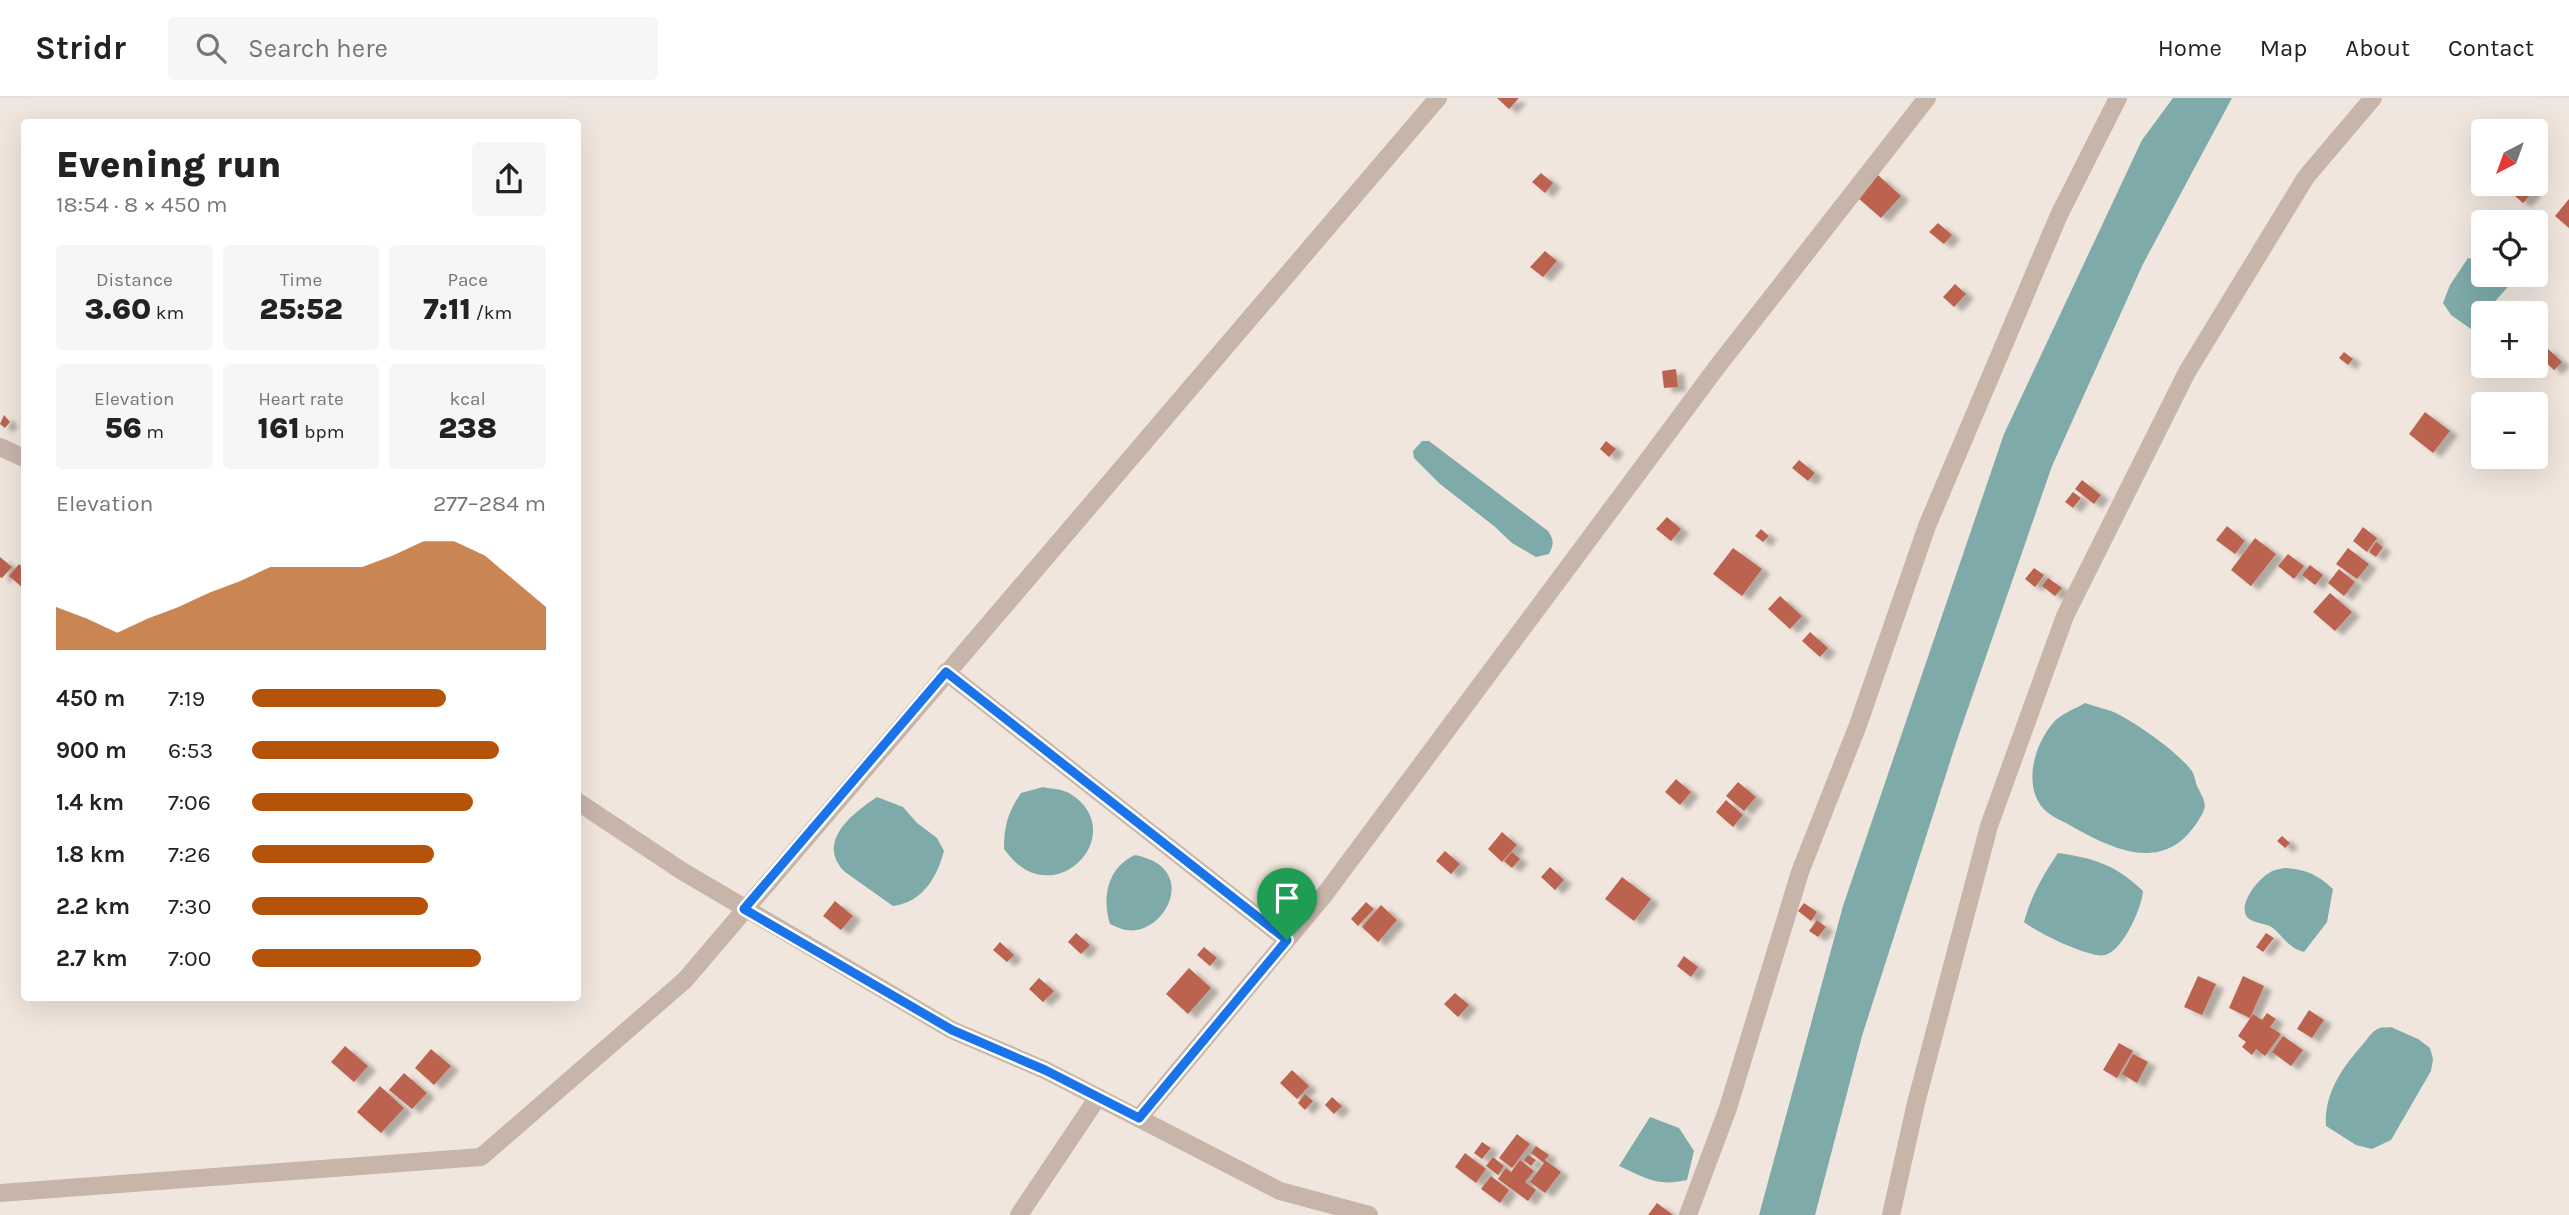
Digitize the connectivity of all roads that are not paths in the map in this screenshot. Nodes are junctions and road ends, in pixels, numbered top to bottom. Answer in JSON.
{"nodes":[{"id":1,"x":1438,"y":98,"type":"edge"},
{"id":2,"x":1927,"y":98,"type":"edge"},
{"id":3,"x":2118,"y":98,"type":"edge"},
{"id":4,"x":2373,"y":98,"type":"edge"},
{"id":5,"x":0,"y":447,"type":"edge"},
{"id":6,"x":21,"y":457,"type":"edge"},
{"id":7,"x":946,"y":672,"type":"junction"},
{"id":8,"x":581,"y":804,"type":"edge"},
{"id":9,"x":744,"y":909,"type":"junction"},
{"id":10,"x":1287,"y":940,"type":"junction"},
{"id":11,"x":1098,"y":1097,"type":"junction"},
{"id":12,"x":1139,"y":1118,"type":"junction"},
{"id":13,"x":0,"y":1192,"type":"edge"},
{"id":14,"x":1019,"y":1215,"type":"edge"},
{"id":15,"x":1369,"y":1215,"type":"edge"},
{"id":16,"x":1688,"y":1215,"type":"edge"},
{"id":17,"x":1891,"y":1215,"type":"edge"}],
"edges":[{"from":1,"to":7,"type":"street"},
{"from":2,"to":10,"type":"street"},
{"from":3,"to":16,"type":"street"},
{"from":4,"to":17,"type":"street"},
{"from":5,"to":6,"type":"street"},
{"from":7,"to":9,"type":"street"},
{"from":7,"to":10,"type":"street"},
{"from":8,"to":9,"type":"street"},
{"from":9,"to":11,"type":"street"},
{"from":9,"to":13,"type":"street"},
{"from":10,"to":12,"type":"street"},
{"from":11,"to":12,"type":"street"},
{"from":11,"to":14,"type":"street"},
{"from":12,"to":15,"type":"street"}]}
